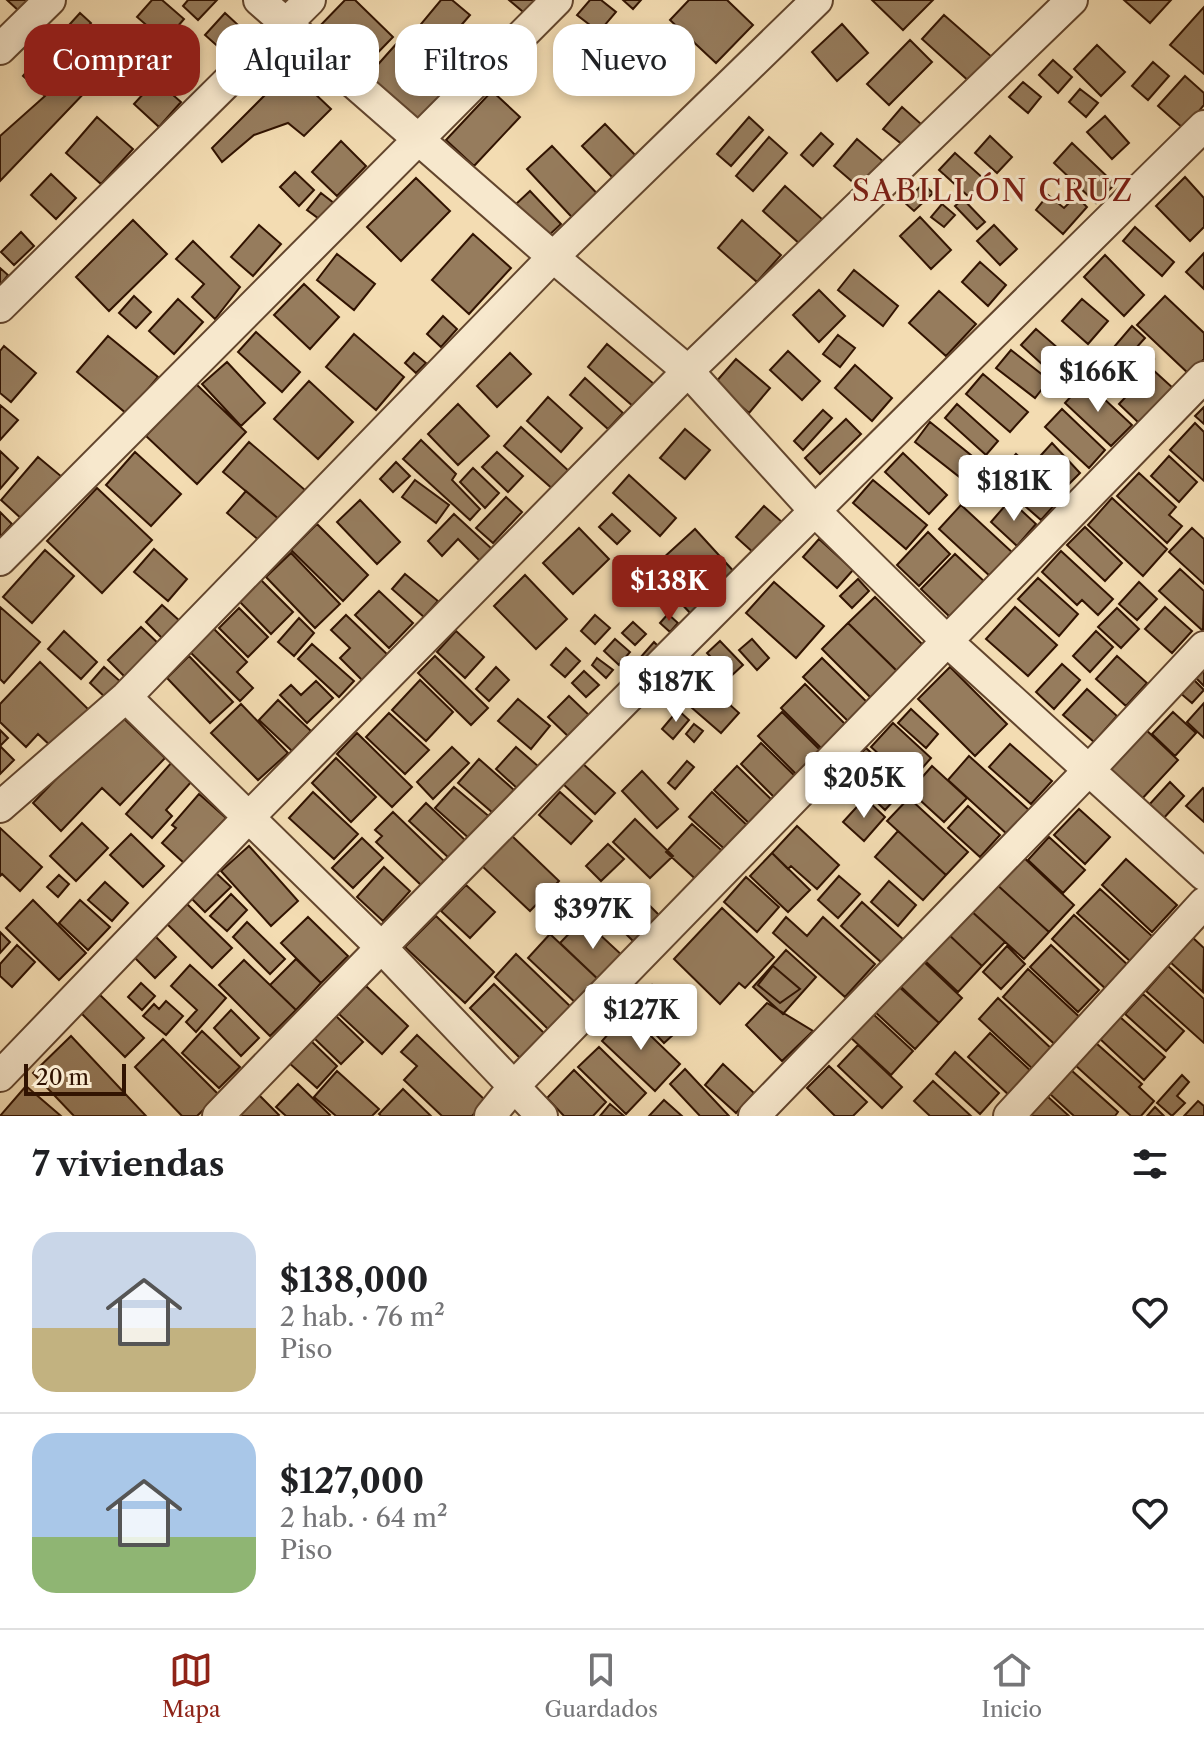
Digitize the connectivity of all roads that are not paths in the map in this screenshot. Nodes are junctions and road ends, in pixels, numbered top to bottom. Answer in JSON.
{"nodes":[{"id":1,"x":50,"y":0,"type":"edge"},
{"id":2,"x":259,"y":0,"type":"edge"},
{"id":3,"x":310,"y":0,"type":"edge"},
{"id":4,"x":557,"y":0,"type":"edge"},
{"id":5,"x":817,"y":0,"type":"edge"},
{"id":6,"x":1072,"y":0,"type":"edge"},
{"id":7,"x":287,"y":23,"type":"junction"},
{"id":8,"x":0,"y":49,"type":"edge"},
{"id":9,"x":1204,"y":126,"type":"edge"},
{"id":10,"x":418,"y":139,"type":"junction"},
{"id":11,"x":553,"y":257,"type":"junction"},
{"id":12,"x":0,"y":307,"type":"edge"},
{"id":13,"x":688,"y":371,"type":"junction"},
{"id":14,"x":1204,"y":377,"type":"edge"},
{"id":15,"x":814,"y":510,"type":"junction"},
{"id":16,"x":0,"y":560,"type":"edge"},
{"id":17,"x":948,"y":642,"type":"junction"},
{"id":18,"x":1204,"y":647,"type":"edge"},
{"id":19,"x":126,"y":697,"type":"junction"},
{"id":20,"x":1088,"y":771,"type":"junction"},
{"id":21,"x":0,"y":807,"type":"edge"},
{"id":22,"x":249,"y":817,"type":"junction"},
{"id":23,"x":1204,"y":875,"type":"edge"},
{"id":24,"x":1204,"y":903,"type":"edge"},
{"id":25,"x":381,"y":947,"type":"junction"},
{"id":26,"x":0,"y":1076,"type":"edge"},
{"id":27,"x":515,"y":1085,"type":"junction"},
{"id":28,"x":218,"y":1116,"type":"edge"},
{"id":29,"x":490,"y":1116,"type":"edge"},
{"id":30,"x":542,"y":1116,"type":"edge"},
{"id":31,"x":754,"y":1116,"type":"edge"},
{"id":32,"x":1009,"y":1116,"type":"edge"}],
"edges":[{"from":1,"to":8,"type":"street"},
{"from":2,"to":7,"type":"street"},
{"from":3,"to":7,"type":"street"},
{"from":4,"to":10,"type":"street"},
{"from":5,"to":11,"type":"street"},
{"from":6,"to":13,"type":"street"},
{"from":7,"to":10,"type":"street"},
{"from":7,"to":12,"type":"street"},
{"from":9,"to":15,"type":"street"},
{"from":10,"to":11,"type":"street"},
{"from":10,"to":16,"type":"street"},
{"from":11,"to":13,"type":"street"},
{"from":11,"to":19,"type":"street"},
{"from":13,"to":15,"type":"street"},
{"from":13,"to":22,"type":"street"},
{"from":14,"to":17,"type":"street"},
{"from":15,"to":17,"type":"street"},
{"from":15,"to":25,"type":"street"},
{"from":17,"to":20,"type":"street"},
{"from":17,"to":27,"type":"street"},
{"from":18,"to":20,"type":"street"},
{"from":19,"to":21,"type":"street"},
{"from":19,"to":22,"type":"street"},
{"from":20,"to":23,"type":"street"},
{"from":20,"to":31,"type":"street"},
{"from":22,"to":25,"type":"street"},
{"from":22,"to":26,"type":"street"},
{"from":24,"to":32,"type":"street"},
{"from":25,"to":27,"type":"street"},
{"from":25,"to":28,"type":"street"},
{"from":27,"to":29,"type":"street"},
{"from":27,"to":30,"type":"street"}]}
